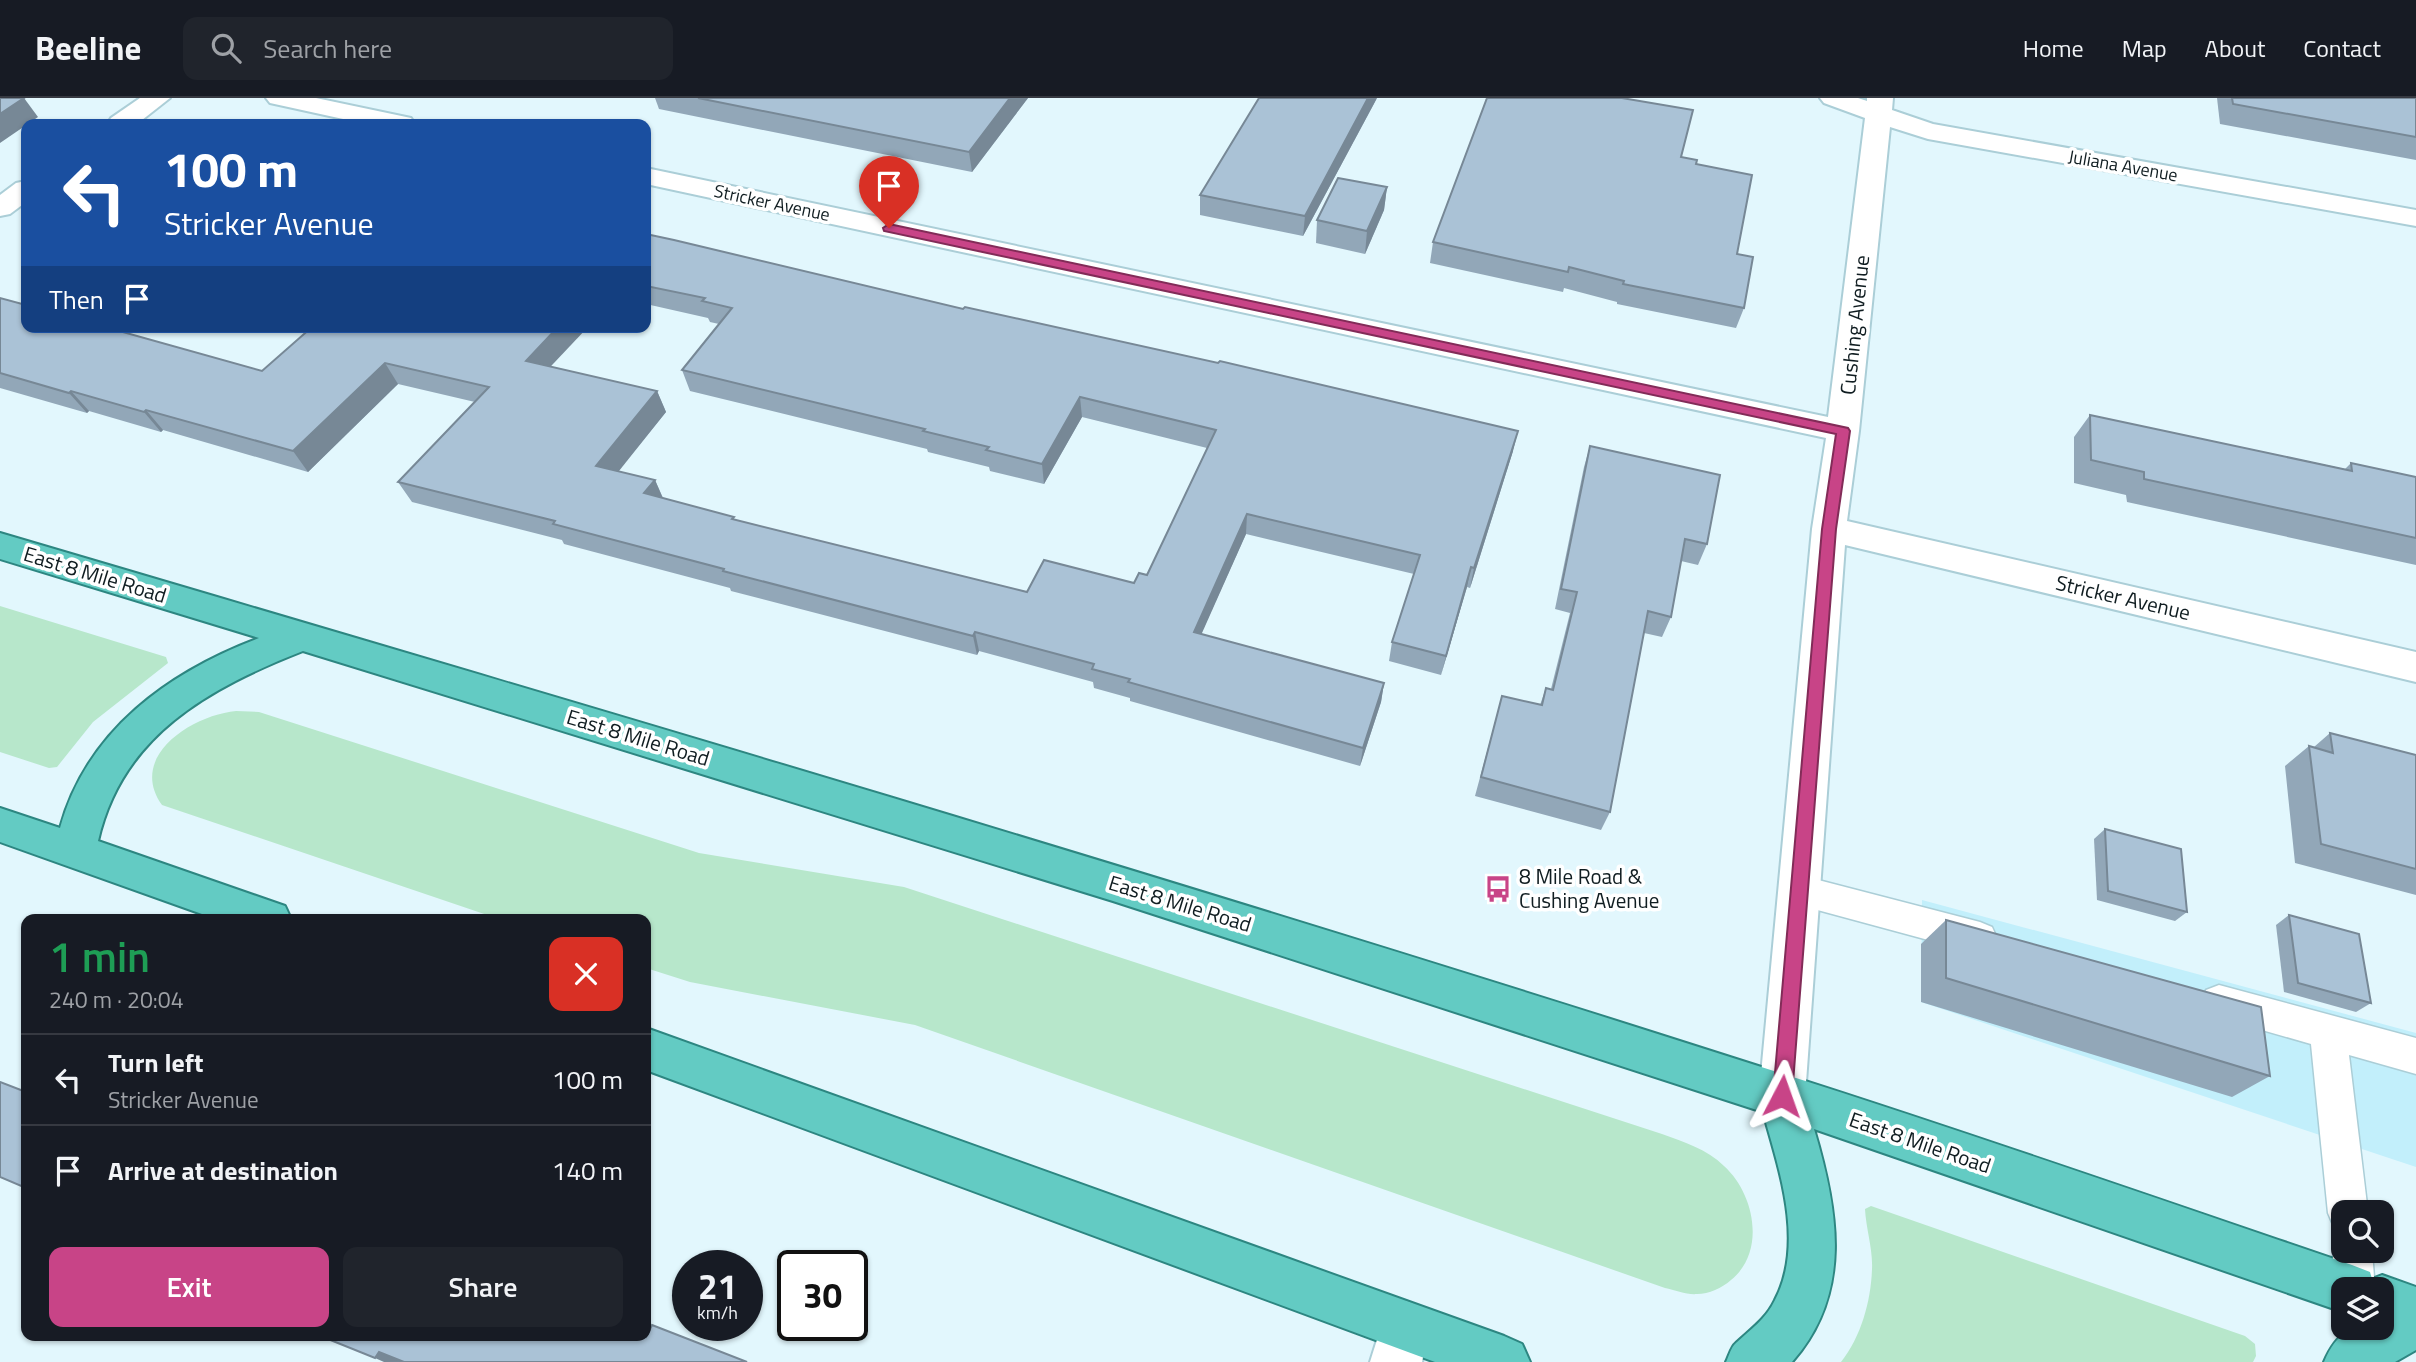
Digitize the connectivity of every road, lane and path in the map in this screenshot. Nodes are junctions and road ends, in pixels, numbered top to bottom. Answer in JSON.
{"nodes":[{"id":1,"x":157,"y":98,"type":"edge"},
{"id":2,"x":279,"y":98,"type":"edge"},
{"id":3,"x":1833,"y":98,"type":"edge"},
{"id":4,"x":1879,"y":107,"type":"edge"},
{"id":5,"x":127,"y":119,"type":"edge"},
{"id":6,"x":378,"y":119,"type":"edge"},
{"id":7,"x":651,"y":177,"type":"edge"},
{"id":8,"x":21,"y":193,"type":"edge"},
{"id":9,"x":0,"y":208,"type":"edge"},
{"id":10,"x":2416,"y":218,"type":"edge"},
{"id":11,"x":1843,"y":431,"type":"junction"},
{"id":12,"x":1829,"y":529,"type":"junction"},
{"id":13,"x":0,"y":546,"type":"edge"},
{"id":14,"x":301,"y":637,"type":"junction"},
{"id":15,"x":2416,"y":667,"type":"edge"},
{"id":16,"x":0,"y":825,"type":"edge"},
{"id":17,"x":75,"y":851,"type":"junction"},
{"id":18,"x":1798,"y":890,"type":"junction"},
{"id":19,"x":256,"y":914,"type":"edge"},
{"id":20,"x":2009,"y":946,"type":"edge"},
{"id":21,"x":2182,"y":992,"type":"edge"},
{"id":22,"x":2328,"y":1032,"type":"junction"},
{"id":23,"x":651,"y":1051,"type":"edge"},
{"id":24,"x":2416,"y":1056,"type":"edge"},
{"id":25,"x":1782,"y":1096,"type":"junction"},
{"id":26,"x":2347,"y":1200,"type":"edge"},
{"id":27,"x":2331,"y":1282,"type":"edge"},
{"id":28,"x":2394,"y":1304,"type":"edge"},
{"id":29,"x":2416,"y":1312,"type":"edge"},
{"id":30,"x":2416,"y":1322,"type":"edge"},
{"id":31,"x":1401,"y":1344,"type":"edge"},
{"id":32,"x":1504,"y":1362,"type":"edge"},
{"id":33,"x":1752,"y":1362,"type":"edge"},
{"id":34,"x":2350,"y":1362,"type":"edge"}],
"edges":[{"from":1,"to":5,"type":"street"},
{"from":2,"to":6,"type":"street"},
{"from":3,"to":4,"type":"street","name":"Juliana Avenue"},
{"from":4,"to":10,"type":"street","name":"Juliana Avenue"},
{"from":4,"to":11,"type":"street","name":"Cushing Avenue"},
{"from":7,"to":11,"type":"street","name":"Stricker Avenue"},
{"from":8,"to":9,"type":"street"},
{"from":11,"to":12,"type":"street","name":"Cushing Avenue"},
{"from":12,"to":15,"type":"street","name":"Stricker Avenue"},
{"from":12,"to":18,"type":"street","name":"Cushing Avenue"},
{"from":13,"to":14,"type":"highway","name":"East 8 Mile Road"},
{"from":14,"to":17,"type":"highway"},
{"from":14,"to":25,"type":"highway","name":"East 8 Mile Road"},
{"from":16,"to":17,"type":"highway"},
{"from":17,"to":19,"type":"highway"},
{"from":18,"to":20,"type":"lane"},
{"from":18,"to":25,"type":"street","name":"Cushing Avenue"},
{"from":21,"to":22,"type":"lane"},
{"from":22,"to":24,"type":"lane"},
{"from":22,"to":26,"type":"lane"},
{"from":23,"to":31,"type":"highway"},
{"from":25,"to":27,"type":"highway","name":"East 8 Mile Road"},
{"from":25,"to":33,"type":"highway"},
{"from":28,"to":29,"type":"highway"},
{"from":30,"to":34,"type":"highway"},
{"from":31,"to":32,"type":"highway"}]}
